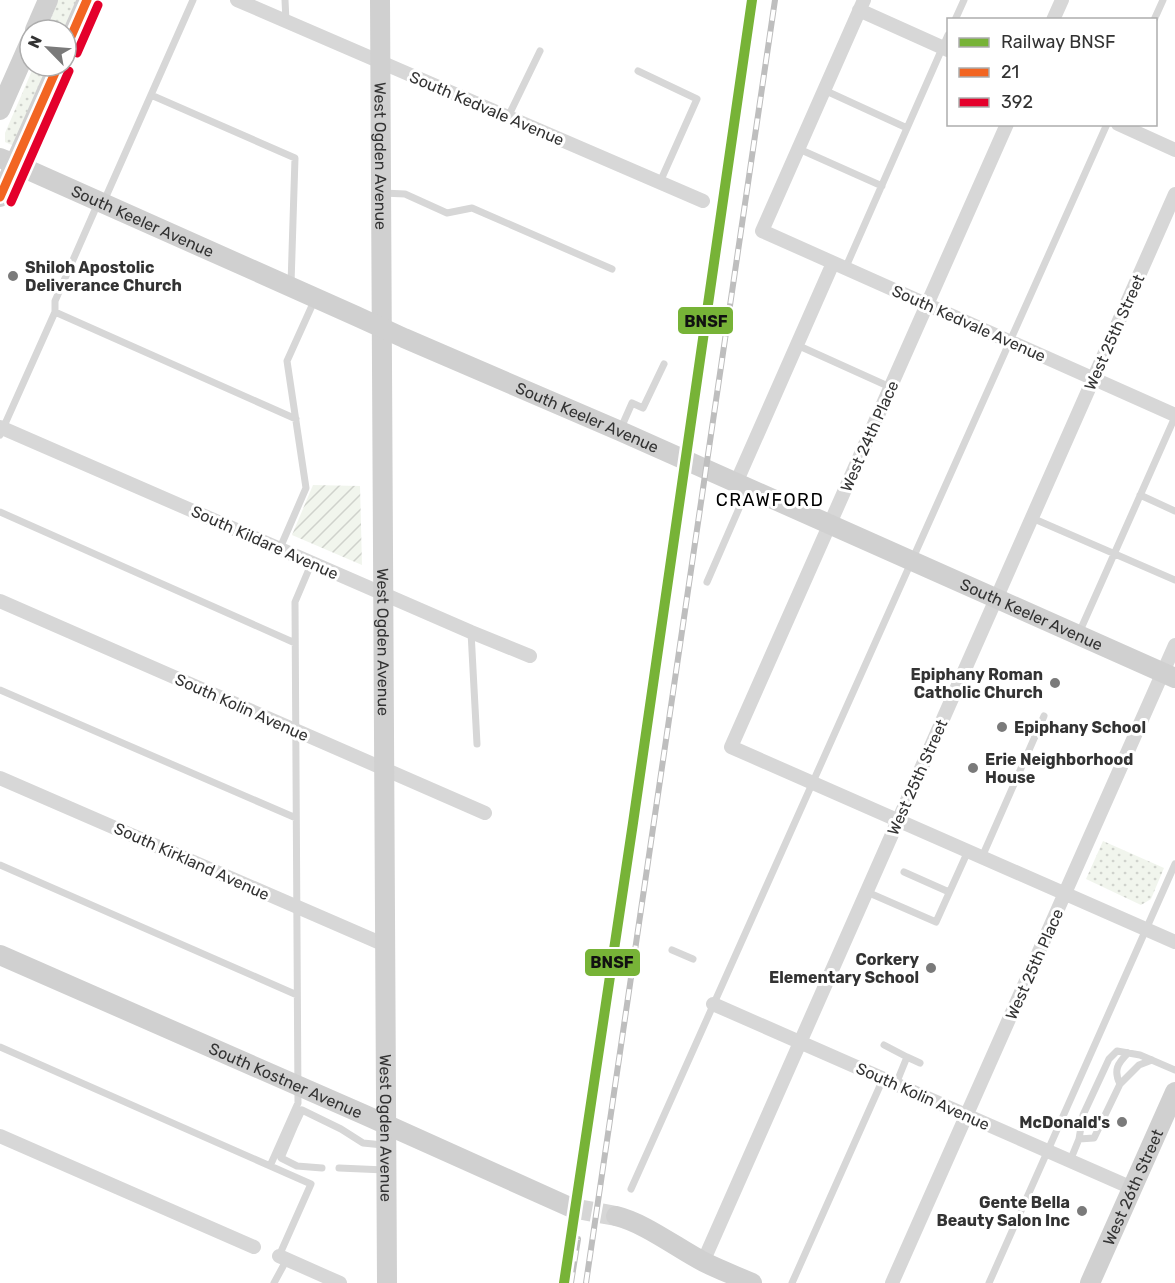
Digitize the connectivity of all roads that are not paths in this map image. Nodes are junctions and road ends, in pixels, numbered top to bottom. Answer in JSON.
{"nodes":[{"id":1,"x":48,"y":0,"type":"edge"},
{"id":2,"x":87,"y":0,"type":"edge"},
{"id":3,"x":193,"y":0,"type":"edge"},
{"id":4,"x":237,"y":0,"type":"edge"},
{"id":5,"x":285,"y":0,"type":"edge"},
{"id":6,"x":380,"y":0,"type":"edge"},
{"id":7,"x":964,"y":0,"type":"edge"},
{"id":8,"x":1062,"y":0,"type":"edge"},
{"id":9,"x":1163,"y":0,"type":"edge"},
{"id":10,"x":862,"y":5,"type":"edge"},
{"id":11,"x":40,"y":18,"type":"edge"},
{"id":12,"x":956,"y":18,"type":"edge"},
{"id":13,"x":1054,"y":18,"type":"edge"},
{"id":14,"x":1155,"y":18,"type":"edge"},
{"id":15,"x":78,"y":21,"type":"edge"},
{"id":16,"x":286,"y":21,"type":"junction"},
{"id":17,"x":947,"y":44,"type":"edge"},
{"id":18,"x":540,"y":51,"type":"dead end"},
{"id":19,"x":380,"y":61,"type":"junction"},
{"id":20,"x":18,"y":69,"type":"edge"},
{"id":21,"x":638,"y":71,"type":"dead end"},
{"id":22,"x":52,"y":78,"type":"edge"},
{"id":23,"x":824,"y":90,"type":"junction"},
{"id":24,"x":151,"y":95,"type":"junction"},
{"id":25,"x":0,"y":110,"type":"edge"},
{"id":26,"x":508,"y":117,"type":"junction"},
{"id":27,"x":1006,"y":126,"type":"edge"},
{"id":28,"x":1106,"y":126,"type":"edge"},
{"id":29,"x":1122,"y":126,"type":"edge"},
{"id":30,"x":908,"y":128,"type":"junction"},
{"id":31,"x":798,"y":149,"type":"junction"},
{"id":32,"x":1175,"y":150,"type":"edge"},
{"id":33,"x":7,"y":161,"type":"edge"},
{"id":34,"x":660,"y":183,"type":"junction"},
{"id":35,"x":882,"y":186,"type":"junction"},
{"id":36,"x":381,"y":193,"type":"junction"},
{"id":37,"x":1175,"y":194,"type":"edge"},
{"id":38,"x":0,"y":197,"type":"edge"},
{"id":39,"x":703,"y":201,"type":"dead end"},
{"id":40,"x":101,"y":202,"type":"junction"},
{"id":41,"x":839,"y":266,"type":"junction"},
{"id":42,"x":612,"y":269,"type":"dead end"},
{"id":43,"x":291,"y":287,"type":"junction"},
{"id":44,"x":316,"y":298,"type":"junction"},
{"id":45,"x":927,"y":305,"type":"junction"},
{"id":46,"x":55,"y":312,"type":"junction"},
{"id":47,"x":381,"y":328,"type":"junction"},
{"id":48,"x":1010,"y":342,"type":"junction"},
{"id":49,"x":797,"y":345,"type":"junction"},
{"id":50,"x":664,"y":364,"type":"dead end"},
{"id":51,"x":1093,"y":379,"type":"junction"},
{"id":52,"x":890,"y":388,"type":"junction"},
{"id":53,"x":1175,"y":416,"type":"edge"},
{"id":54,"x":296,"y":419,"type":"junction"},
{"id":55,"x":1,"y":430,"type":"edge"},
{"id":56,"x":620,"y":430,"type":"junction"},
{"id":57,"x":742,"y":485,"type":"junction"},
{"id":58,"x":1140,"y":495,"type":"junction"},
{"id":59,"x":1175,"y":510,"type":"edge"},
{"id":60,"x":0,"y":512,"type":"edge"},
{"id":61,"x":1032,"y":518,"type":"junction"},
{"id":62,"x":830,"y":524,"type":"junction"},
{"id":63,"x":280,"y":548,"type":"junction"},
{"id":64,"x":1114,"y":554,"type":"junction"},
{"id":65,"x":912,"y":560,"type":"junction"},
{"id":66,"x":312,"y":562,"type":"junction"},
{"id":67,"x":1175,"y":580,"type":"edge"},
{"id":68,"x":707,"y":582,"type":"dead end"},
{"id":69,"x":383,"y":593,"type":"junction"},
{"id":70,"x":996,"y":598,"type":"junction"},
{"id":71,"x":0,"y":601,"type":"edge"},
{"id":72,"x":471,"y":632,"type":"junction"},
{"id":73,"x":1078,"y":635,"type":"junction"},
{"id":74,"x":295,"y":642,"type":"junction"},
{"id":75,"x":1175,"y":645,"type":"edge"},
{"id":76,"x":530,"y":656,"type":"dead end"},
{"id":77,"x":1169,"y":676,"type":"edge"},
{"id":78,"x":0,"y":690,"type":"edge"},
{"id":79,"x":1044,"y":716,"type":"dead end"},
{"id":80,"x":295,"y":730,"type":"junction"},
{"id":81,"x":477,"y":744,"type":"dead end"},
{"id":82,"x":384,"y":769,"type":"junction"},
{"id":83,"x":0,"y":778,"type":"edge"},
{"id":84,"x":813,"y":783,"type":"junction"},
{"id":85,"x":485,"y":813,"type":"dead end"},
{"id":86,"x":296,"y":818,"type":"junction"},
{"id":87,"x":898,"y":820,"type":"junction"},
{"id":88,"x":968,"y":851,"type":"junction"},
{"id":89,"x":982,"y":857,"type":"junction"},
{"id":90,"x":1175,"y":864,"type":"edge"},
{"id":91,"x":0,"y":865,"type":"edge"},
{"id":92,"x":904,"y":872,"type":"dead end"},
{"id":93,"x":867,"y":892,"type":"junction"},
{"id":94,"x":950,"y":892,"type":"junction"},
{"id":95,"x":1065,"y":894,"type":"junction"},
{"id":96,"x":296,"y":907,"type":"junction"},
{"id":97,"x":1146,"y":929,"type":"junction"},
{"id":98,"x":1175,"y":942,"type":"edge"},
{"id":99,"x":385,"y":945,"type":"junction"},
{"id":100,"x":672,"y":950,"type":"dead end"},
{"id":101,"x":0,"y":955,"type":"edge"},
{"id":102,"x":693,"y":959,"type":"dead end"},
{"id":103,"x":297,"y":995,"type":"junction"},
{"id":104,"x":714,"y":1004,"type":"junction"},
{"id":105,"x":800,"y":1042,"type":"junction"},
{"id":106,"x":884,"y":1045,"type":"dead end"},
{"id":107,"x":0,"y":1047,"type":"edge"},
{"id":108,"x":1128,"y":1053,"type":"junction"},
{"id":109,"x":907,"y":1057,"type":"junction"},
{"id":110,"x":1152,"y":1060,"type":"junction"},
{"id":111,"x":920,"y":1063,"type":"dead end"},
{"id":112,"x":1175,"y":1070,"type":"edge"},
{"id":113,"x":889,"y":1081,"type":"junction"},
{"id":114,"x":1120,"y":1084,"type":"junction"},
{"id":115,"x":297,"y":1085,"type":"junction"},
{"id":116,"x":1175,"y":1092,"type":"edge"},
{"id":117,"x":967,"y":1115,"type":"junction"},
{"id":118,"x":386,"y":1124,"type":"junction"},
{"id":119,"x":0,"y":1136,"type":"edge"},
{"id":120,"x":1079,"y":1139,"type":"junction"},
{"id":121,"x":386,"y":1146,"type":"junction"},
{"id":122,"x":1048,"y":1151,"type":"junction"},
{"id":123,"x":1070,"y":1161,"type":"junction"},
{"id":124,"x":270,"y":1166,"type":"junction"},
{"id":125,"x":322,"y":1168,"type":"dead end"},
{"id":126,"x":339,"y":1168,"type":"dead end"},
{"id":127,"x":386,"y":1170,"type":"junction"},
{"id":128,"x":1132,"y":1188,"type":"junction"},
{"id":129,"x":631,"y":1189,"type":"dead end"},
{"id":130,"x":572,"y":1208,"type":"tunnel mouth"},
{"id":131,"x":616,"y":1216,"type":"tunnel mouth"},
{"id":132,"x":254,"y":1247,"type":"dead end"},
{"id":133,"x":283,"y":1257,"type":"junction"},
{"id":134,"x":703,"y":1262,"type":"junction"},
{"id":135,"x":274,"y":1283,"type":"edge"},
{"id":136,"x":340,"y":1283,"type":"edge"},
{"id":137,"x":387,"y":1283,"type":"edge"},
{"id":138,"x":752,"y":1283,"type":"edge"},
{"id":139,"x":792,"y":1283,"type":"edge"},
{"id":140,"x":892,"y":1283,"type":"edge"},
{"id":141,"x":989,"y":1283,"type":"edge"},
{"id":142,"x":1090,"y":1283,"type":"edge"}],
"edges":[{"from":1,"to":11,"type":"street"},
{"from":2,"to":15,"type":"street"},
{"from":3,"to":24,"type":"lane"},
{"from":4,"to":16,"type":"street","name":"South Kedvale Avenue"},
{"from":5,"to":16,"type":"lane"},
{"from":6,"to":19,"type":"street","name":"West Ogden Avenue"},
{"from":7,"to":12,"type":"lane"},
{"from":8,"to":13,"type":"street"},
{"from":9,"to":14,"type":"lane"},
{"from":10,"to":17,"type":"street"},
{"from":10,"to":23,"type":"street"},
{"from":16,"to":19,"type":"street","name":"South Kedvale Avenue"},
{"from":17,"to":30,"type":"lane"},
{"from":18,"to":26,"type":"lane"},
{"from":19,"to":26,"type":"street","name":"South Kedvale Avenue"},
{"from":19,"to":36,"type":"street","name":"West Ogden Avenue"},
{"from":20,"to":25,"type":"street"},
{"from":21,"to":34,"type":"lane"},
{"from":22,"to":33,"type":"street"},
{"from":23,"to":30,"type":"lane"},
{"from":23,"to":31,"type":"street"},
{"from":24,"to":40,"type":"lane"},
{"from":24,"to":43,"type":"lane"},
{"from":26,"to":34,"type":"street","name":"South Kedvale Avenue"},
{"from":27,"to":45,"type":"street","name":"West 24th Place"},
{"from":28,"to":48,"type":"lane"},
{"from":29,"to":32,"type":"street"},
{"from":30,"to":35,"type":"lane"},
{"from":31,"to":35,"type":"lane"},
{"from":31,"to":41,"type":"street","name":"South Kedvale Avenue"},
{"from":33,"to":38,"type":"street"},
{"from":33,"to":40,"type":"street","name":"South Keeler Avenue"},
{"from":34,"to":39,"type":"street","name":"South Kedvale Avenue"},
{"from":35,"to":41,"type":"lane"},
{"from":36,"to":42,"type":"lane"},
{"from":36,"to":47,"type":"street","name":"West Ogden Avenue"},
{"from":37,"to":51,"type":"street","name":"West 25th Street"},
{"from":40,"to":43,"type":"street","name":"South Keeler Avenue"},
{"from":40,"to":46,"type":"lane"},
{"from":41,"to":45,"type":"street","name":"South Kedvale Avenue"},
{"from":41,"to":49,"type":"street"},
{"from":43,"to":44,"type":"street","name":"South Keeler Avenue"},
{"from":44,"to":47,"type":"street","name":"South Keeler Avenue"},
{"from":44,"to":54,"type":"lane"},
{"from":45,"to":48,"type":"street","name":"South Kedvale Avenue"},
{"from":45,"to":52,"type":"street","name":"West 24th Place"},
{"from":46,"to":54,"type":"lane"},
{"from":46,"to":55,"type":"lane"},
{"from":47,"to":56,"type":"street","name":"South Keeler Avenue"},
{"from":47,"to":69,"type":"street","name":"West Ogden Avenue"},
{"from":48,"to":51,"type":"street","name":"South Kedvale Avenue"},
{"from":48,"to":65,"type":"lane"},
{"from":49,"to":52,"type":"lane"},
{"from":49,"to":57,"type":"street"},
{"from":50,"to":56,"type":"lane"},
{"from":51,"to":53,"type":"street","name":"South Kedvale Avenue"},
{"from":51,"to":61,"type":"street","name":"West 25th Street"},
{"from":52,"to":62,"type":"street","name":"West 24th Place"},
{"from":53,"to":58,"type":"lane"},
{"from":54,"to":63,"type":"lane"},
{"from":55,"to":63,"type":"street","name":"South Kildare Avenue"},
{"from":56,"to":57,"type":"street","name":"South Keeler Avenue"},
{"from":57,"to":62,"type":"street","name":"South Keeler Avenue"},
{"from":57,"to":68,"type":"lane"},
{"from":58,"to":59,"type":"lane"},
{"from":58,"to":64,"type":"lane"},
{"from":60,"to":74,"type":"lane"},
{"from":61,"to":64,"type":"lane"},
{"from":61,"to":70,"type":"street","name":"West 25th Street"},
{"from":62,"to":65,"type":"street","name":"South Keeler Avenue"},
{"from":62,"to":84,"type":"street","name":"West 24th Place"},
{"from":63,"to":66,"type":"street","name":"South Kildare Avenue"},
{"from":64,"to":67,"type":"lane"},
{"from":64,"to":73,"type":"lane"},
{"from":65,"to":70,"type":"street","name":"South Keeler Avenue"},
{"from":65,"to":84,"type":"lane"},
{"from":66,"to":69,"type":"street","name":"South Kildare Avenue"},
{"from":66,"to":74,"type":"lane"},
{"from":69,"to":72,"type":"street","name":"South Kildare Avenue"},
{"from":69,"to":82,"type":"street","name":"West Ogden Avenue"},
{"from":70,"to":73,"type":"street","name":"South Keeler Avenue"},
{"from":70,"to":87,"type":"street","name":"West 25th Street"},
{"from":71,"to":80,"type":"street","name":"South Kolin Avenue"},
{"from":72,"to":76,"type":"street","name":"South Kildare Avenue"},
{"from":72,"to":81,"type":"lane"},
{"from":73,"to":77,"type":"street","name":"South Keeler Avenue"},
{"from":74,"to":80,"type":"lane"},
{"from":75,"to":77,"type":"street","name":"West 25th Place"},
{"from":77,"to":95,"type":"street","name":"West 25th Place"},
{"from":78,"to":86,"type":"lane"},
{"from":79,"to":89,"type":"lane"},
{"from":80,"to":82,"type":"street","name":"South Kolin Avenue"},
{"from":80,"to":86,"type":"lane"},
{"from":82,"to":85,"type":"street","name":"South Kolin Avenue"},
{"from":82,"to":99,"type":"street","name":"West Ogden Avenue"},
{"from":83,"to":96,"type":"street","name":"South Kirkland Avenue"},
{"from":84,"to":87,"type":"street"},
{"from":84,"to":104,"type":"lane"},
{"from":86,"to":96,"type":"lane"},
{"from":87,"to":88,"type":"street"},
{"from":87,"to":93,"type":"street","name":"West 25th Street"},
{"from":88,"to":89,"type":"street"},
{"from":88,"to":94,"type":"lane"},
{"from":89,"to":95,"type":"street"},
{"from":90,"to":97,"type":"lane"},
{"from":91,"to":103,"type":"lane"},
{"from":92,"to":94,"type":"lane"},
{"from":93,"to":94,"type":"lane"},
{"from":93,"to":105,"type":"street","name":"West 25th Street"},
{"from":95,"to":97,"type":"street"},
{"from":95,"to":117,"type":"street","name":"West 25th Place"},
{"from":96,"to":99,"type":"street","name":"South Kirkland Avenue"},
{"from":96,"to":103,"type":"lane"},
{"from":97,"to":98,"type":"street"},
{"from":97,"to":122,"type":"lane"},
{"from":99,"to":118,"type":"street","name":"West Ogden Avenue"},
{"from":100,"to":102,"type":"lane"},
{"from":101,"to":115,"type":"street","name":"South Kostner Avenue"},
{"from":103,"to":115,"type":"lane"},
{"from":104,"to":105,"type":"street","name":"South Kolin Avenue"},
{"from":104,"to":129,"type":"lane"},
{"from":105,"to":113,"type":"street","name":"South Kolin Avenue"},
{"from":105,"to":134,"type":"street","name":"West 25th Street"},
{"from":106,"to":109,"type":"lane"},
{"from":107,"to":124,"type":"lane"},
{"from":108,"to":110,"type":"lane"},
{"from":108,"to":114,"type":"lane"},
{"from":108,"to":120,"type":"lane"},
{"from":109,"to":111,"type":"lane"},
{"from":109,"to":113,"type":"lane"},
{"from":110,"to":112,"type":"lane"},
{"from":110,"to":114,"type":"lane"},
{"from":113,"to":117,"type":"street","name":"South Kolin Avenue"},
{"from":113,"to":139,"type":"lane"},
{"from":114,"to":120,"type":"lane"},
{"from":115,"to":118,"type":"street","name":"South Kostner Avenue"},
{"from":115,"to":124,"type":"lane"},
{"from":116,"to":128,"type":"street","name":"West 26th Street"},
{"from":117,"to":122,"type":"street","name":"South Kolin Avenue"},
{"from":117,"to":140,"type":"street","name":"West 25th Place"},
{"from":118,"to":121,"type":"street","name":"West Ogden Avenue"},
{"from":118,"to":130,"type":"street","name":"South Kostner Avenue"},
{"from":119,"to":132,"type":"street"},
{"from":120,"to":123,"type":"lane"},
{"from":121,"to":125,"type":"lane"},
{"from":121,"to":127,"type":"street","name":"West Ogden Avenue"},
{"from":122,"to":123,"type":"street","name":"South Kolin Avenue"},
{"from":122,"to":141,"type":"lane"},
{"from":123,"to":128,"type":"street","name":"South Kolin Avenue"},
{"from":124,"to":133,"type":"lane"},
{"from":126,"to":127,"type":"lane"},
{"from":127,"to":137,"type":"street","name":"West Ogden Avenue"},
{"from":128,"to":142,"type":"street","name":"West 26th Street"},
{"from":131,"to":134,"type":"street"},
{"from":133,"to":135,"type":"lane"},
{"from":133,"to":136,"type":"street"},
{"from":134,"to":138,"type":"street"}]}
